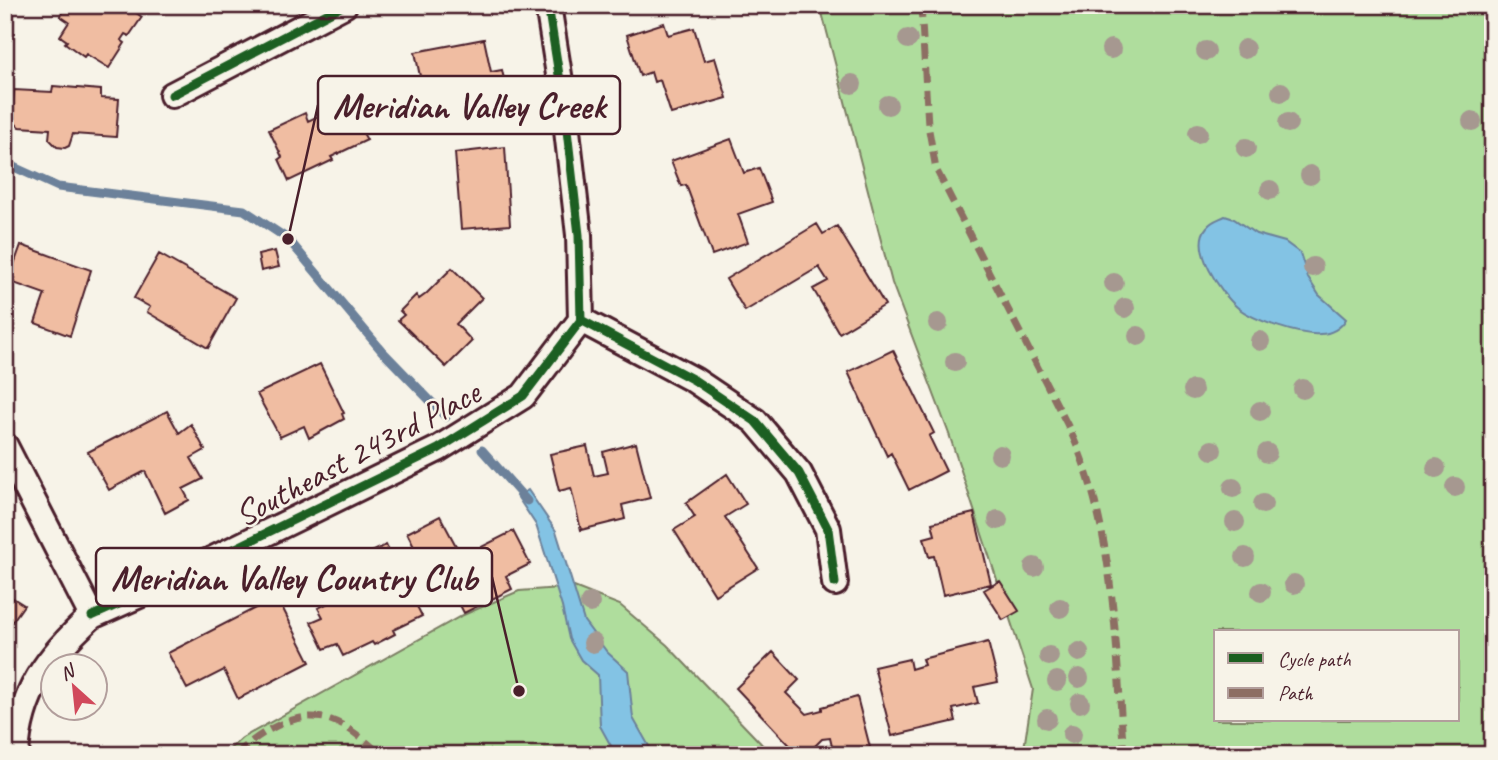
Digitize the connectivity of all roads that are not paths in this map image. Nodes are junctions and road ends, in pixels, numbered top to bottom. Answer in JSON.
{"nodes":[{"id":1,"x":344,"y":5,"type":"edge"},
{"id":2,"x":548,"y":5,"type":"edge"},
{"id":3,"x":172,"y":95,"type":"dead end"},
{"id":4,"x":581,"y":320,"type":"junction"},
{"id":5,"x":5,"y":446,"type":"edge"},
{"id":6,"x":835,"y":583,"type":"dead end"},
{"id":7,"x":92,"y":616,"type":"junction"},
{"id":8,"x":16,"y":755,"type":"edge"}],
"edges":[{"from":1,"to":3,"type":"street"},
{"from":2,"to":4,"type":"street"},
{"from":4,"to":6,"type":"street"},
{"from":4,"to":7,"type":"street","name":"Southeast 243rd Place"},
{"from":5,"to":7,"type":"street"},
{"from":7,"to":8,"type":"street","name":"Southeast 243rd Place"}]}
